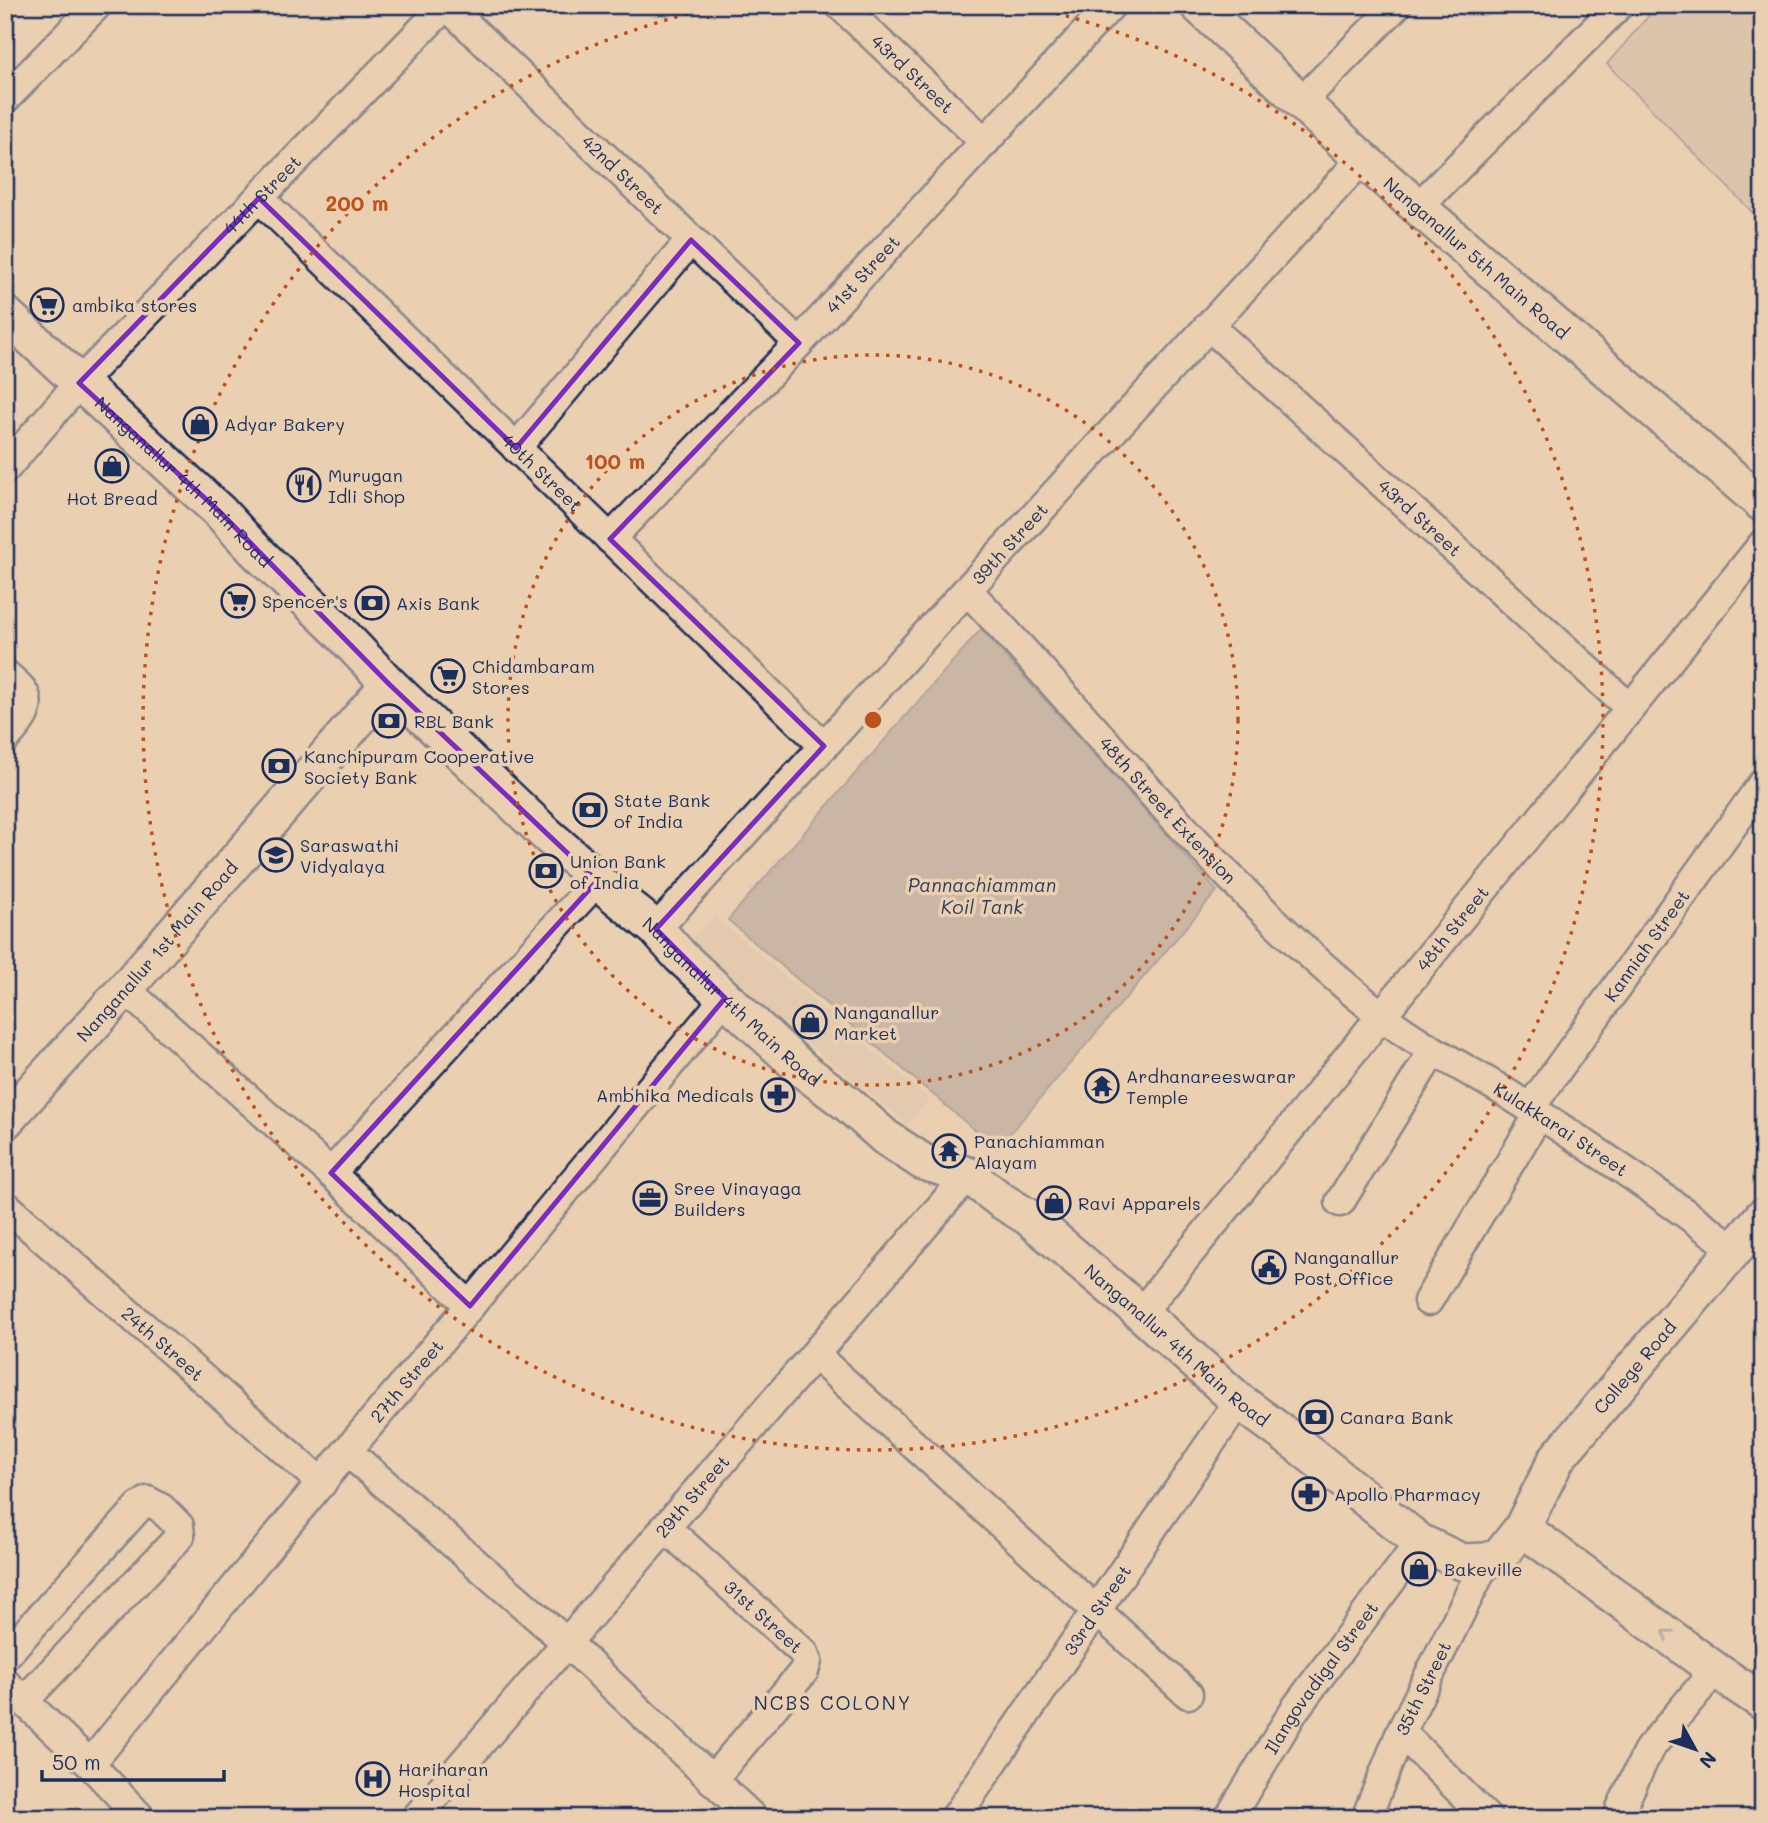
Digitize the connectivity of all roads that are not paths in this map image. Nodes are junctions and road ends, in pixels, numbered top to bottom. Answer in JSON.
{"nodes":[{"id":1,"x":97,"y":5,"type":"edge"},
{"id":2,"x":446,"y":5,"type":"edge"},
{"id":3,"x":840,"y":5,"type":"edge"},
{"id":4,"x":1111,"y":5,"type":"edge"},
{"id":5,"x":1198,"y":5,"type":"edge"},
{"id":6,"x":1397,"y":5,"type":"edge"},
{"id":7,"x":1619,"y":5,"type":"edge"},
{"id":8,"x":5,"y":99,"type":"edge"},
{"id":9,"x":1301,"y":102,"type":"junction"},
{"id":10,"x":985,"y":142,"type":"junction"},
{"id":11,"x":1362,"y":159,"type":"junction"},
{"id":12,"x":259,"y":198,"type":"junction"},
{"id":13,"x":1418,"y":207,"type":"junction"},
{"id":14,"x":691,"y":240,"type":"junction"},
{"id":15,"x":5,"y":314,"type":"edge"},
{"id":16,"x":1209,"y":326,"type":"junction"},
{"id":17,"x":799,"y":343,"type":"junction"},
{"id":18,"x":79,"y":383,"type":"junction"},
{"id":19,"x":516,"y":448,"type":"junction"},
{"id":20,"x":5,"y":469,"type":"edge"},
{"id":21,"x":1763,"y":504,"type":"edge"},
{"id":22,"x":610,"y":539,"type":"junction"},
{"id":23,"x":1763,"y":544,"type":"edge"},
{"id":24,"x":967,"y":590,"type":"junction"},
{"id":25,"x":5,"y":674,"type":"edge"},
{"id":26,"x":389,"y":684,"type":"junction"},
{"id":27,"x":1630,"y":708,"type":"junction"},
{"id":28,"x":5,"y":739,"type":"edge"},
{"id":29,"x":824,"y":746,"type":"junction"},
{"id":30,"x":1763,"y":783,"type":"edge"},
{"id":31,"x":597,"y":881,"type":"junction"},
{"id":32,"x":656,"y":929,"type":"junction"},
{"id":33,"x":125,"y":989,"type":"junction"},
{"id":34,"x":725,"y":998,"type":"junction"},
{"id":35,"x":1382,"y":1016,"type":"junction"},
{"id":36,"x":1433,"y":1051,"type":"junction"},
{"id":37,"x":1534,"y":1111,"type":"junction"},
{"id":38,"x":5,"y":1121,"type":"edge"},
{"id":39,"x":331,"y":1173,"type":"junction"},
{"id":40,"x":968,"y":1175,"type":"junction"},
{"id":41,"x":1340,"y":1202,"type":"dead end"},
{"id":42,"x":5,"y":1205,"type":"edge"},
{"id":43,"x":1751,"y":1238,"type":"edge"},
{"id":44,"x":1428,"y":1301,"type":"dead end"},
{"id":45,"x":470,"y":1306,"type":"junction"},
{"id":46,"x":1141,"y":1313,"type":"junction"},
{"id":47,"x":815,"y":1355,"type":"junction"},
{"id":48,"x":1239,"y":1401,"type":"junction"},
{"id":49,"x":347,"y":1451,"type":"junction"},
{"id":50,"x":322,"y":1483,"type":"junction"},
{"id":51,"x":665,"y":1527,"type":"junction"},
{"id":52,"x":1522,"y":1528,"type":"junction"},
{"id":53,"x":1420,"y":1542,"type":"junction"},
{"id":54,"x":1486,"y":1561,"type":"junction"},
{"id":55,"x":1096,"y":1612,"type":"junction"},
{"id":56,"x":565,"y":1642,"type":"junction"},
{"id":57,"x":5,"y":1656,"type":"edge"},
{"id":58,"x":1715,"y":1670,"type":"junction"},
{"id":59,"x":15,"y":1692,"type":"edge"},
{"id":60,"x":1188,"y":1695,"type":"dead end"},
{"id":61,"x":1763,"y":1702,"type":"edge"},
{"id":62,"x":1401,"y":1732,"type":"junction"},
{"id":63,"x":90,"y":1764,"type":"junction"},
{"id":64,"x":712,"y":1780,"type":"junction"},
{"id":65,"x":141,"y":1818,"type":"edge"},
{"id":66,"x":416,"y":1818,"type":"edge"},
{"id":67,"x":753,"y":1818,"type":"edge"},
{"id":68,"x":955,"y":1818,"type":"edge"},
{"id":69,"x":1229,"y":1818,"type":"edge"},
{"id":70,"x":1366,"y":1818,"type":"edge"},
{"id":71,"x":1487,"y":1818,"type":"edge"},
{"id":72,"x":1619,"y":1818,"type":"edge"}],
"edges":[{"from":1,"to":8,"type":"street"},
{"from":2,"to":12,"type":"street","name":"44th Street"},
{"from":2,"to":14,"type":"street","name":"42nd Street"},
{"from":3,"to":10,"type":"street","name":"43rd Street"},
{"from":4,"to":10,"type":"street","name":"41st Street"},
{"from":5,"to":9,"type":"street","name":"Nanganallur 5th Main Road"},
{"from":6,"to":9,"type":"street"},
{"from":7,"to":13,"type":"street"},
{"from":9,"to":11,"type":"street","name":"Nanganallur 5th Main Road"},
{"from":10,"to":17,"type":"street","name":"41st Street"},
{"from":11,"to":13,"type":"street","name":"Nanganallur 5th Main Road"},
{"from":11,"to":16,"type":"street","name":"39th Street"},
{"from":12,"to":18,"type":"street","name":"44th Street"},
{"from":12,"to":19,"type":"street","name":"40th Street"},
{"from":13,"to":21,"type":"street","name":"Nanganallur 5th Main Road"},
{"from":14,"to":17,"type":"street","name":"42nd Street"},
{"from":14,"to":19,"type":"street"},
{"from":15,"to":18,"type":"street","name":"Nanganallur 4th Main Road"},
{"from":16,"to":24,"type":"street","name":"39th Street"},
{"from":16,"to":27,"type":"street","name":"43rd Street"},
{"from":17,"to":22,"type":"street","name":"41st Street"},
{"from":18,"to":20,"type":"street","name":"44th Street"},
{"from":18,"to":26,"type":"street","name":"Nanganallur 4th Main Road"},
{"from":19,"to":22,"type":"street","name":"40th Street"},
{"from":22,"to":29,"type":"street","name":"40th Street"},
{"from":23,"to":27,"type":"street","name":"48th Street"},
{"from":24,"to":29,"type":"street","name":"39th Street"},
{"from":24,"to":35,"type":"street","name":"48th Street Extension"},
{"from":25,"to":28,"type":"street"},
{"from":26,"to":31,"type":"street","name":"Nanganallur 4th Main Road"},
{"from":26,"to":33,"type":"street","name":"Nanganallur 1st Main Road"},
{"from":27,"to":35,"type":"street","name":"48th Street"},
{"from":29,"to":32,"type":"street","name":"39th Street"},
{"from":30,"to":37,"type":"street","name":"Kanniah Street"},
{"from":31,"to":32,"type":"street","name":"Nanganallur 4th Main Road"},
{"from":31,"to":39,"type":"street"},
{"from":32,"to":34,"type":"street","name":"Nanganallur 4th Main Road"},
{"from":33,"to":38,"type":"street","name":"Nanganallur 1st Main Road"},
{"from":33,"to":39,"type":"street"},
{"from":34,"to":40,"type":"street","name":"Nanganallur 4th Main Road"},
{"from":34,"to":45,"type":"street","name":"27th Street"},
{"from":35,"to":36,"type":"street","name":"Kulakkarai Street"},
{"from":35,"to":46,"type":"street","name":"48th Street"},
{"from":36,"to":37,"type":"street","name":"Kulakkarai Street"},
{"from":36,"to":41,"type":"street"},
{"from":37,"to":43,"type":"street","name":"Kulakkarai Street"},
{"from":37,"to":44,"type":"street","name":"Kanniah Street"},
{"from":39,"to":45,"type":"street"},
{"from":40,"to":46,"type":"street","name":"Nanganallur 4th Main Road"},
{"from":40,"to":47,"type":"street","name":"29th Street"},
{"from":42,"to":50,"type":"street","name":"24th Street"},
{"from":43,"to":52,"type":"street","name":"College Road"},
{"from":45,"to":49,"type":"street","name":"27th Street"},
{"from":46,"to":48,"type":"street","name":"Nanganallur 4th Main Road"},
{"from":47,"to":51,"type":"street","name":"29th Street"},
{"from":47,"to":55,"type":"street"},
{"from":48,"to":53,"type":"street","name":"Nanganallur 4th Main Road"},
{"from":48,"to":55,"type":"street","name":"33rd Street"},
{"from":49,"to":50,"type":"street","name":"27th Street"},
{"from":49,"to":56,"type":"street"},
{"from":50,"to":63,"type":"street","name":"27th Street"},
{"from":51,"to":56,"type":"street","name":"29th Street"},
{"from":51,"to":64,"type":"street","name":"31st Street"},
{"from":52,"to":54,"type":"street"},
{"from":58,"to":52,"type":"street","one_way":true},
{"from":53,"to":54,"type":"street","name":"Nanganallur 4th Main Road"},
{"from":53,"to":69,"type":"street","name":"Ilangovadigal Street"},
{"from":54,"to":62,"type":"street","name":"35th Street"},
{"from":55,"to":60,"type":"street"},
{"from":55,"to":68,"type":"street","name":"33rd Street"},
{"from":56,"to":64,"type":"street"},
{"from":56,"to":66,"type":"street","name":"29th Street"},
{"from":57,"to":59,"type":"street"},
{"from":58,"to":61,"type":"street"},
{"from":58,"to":72,"type":"street"},
{"from":59,"to":63,"type":"street"},
{"from":62,"to":70,"type":"street","name":"35th Street"},
{"from":62,"to":71,"type":"street"},
{"from":63,"to":65,"type":"street"},
{"from":64,"to":67,"type":"street"}]}
